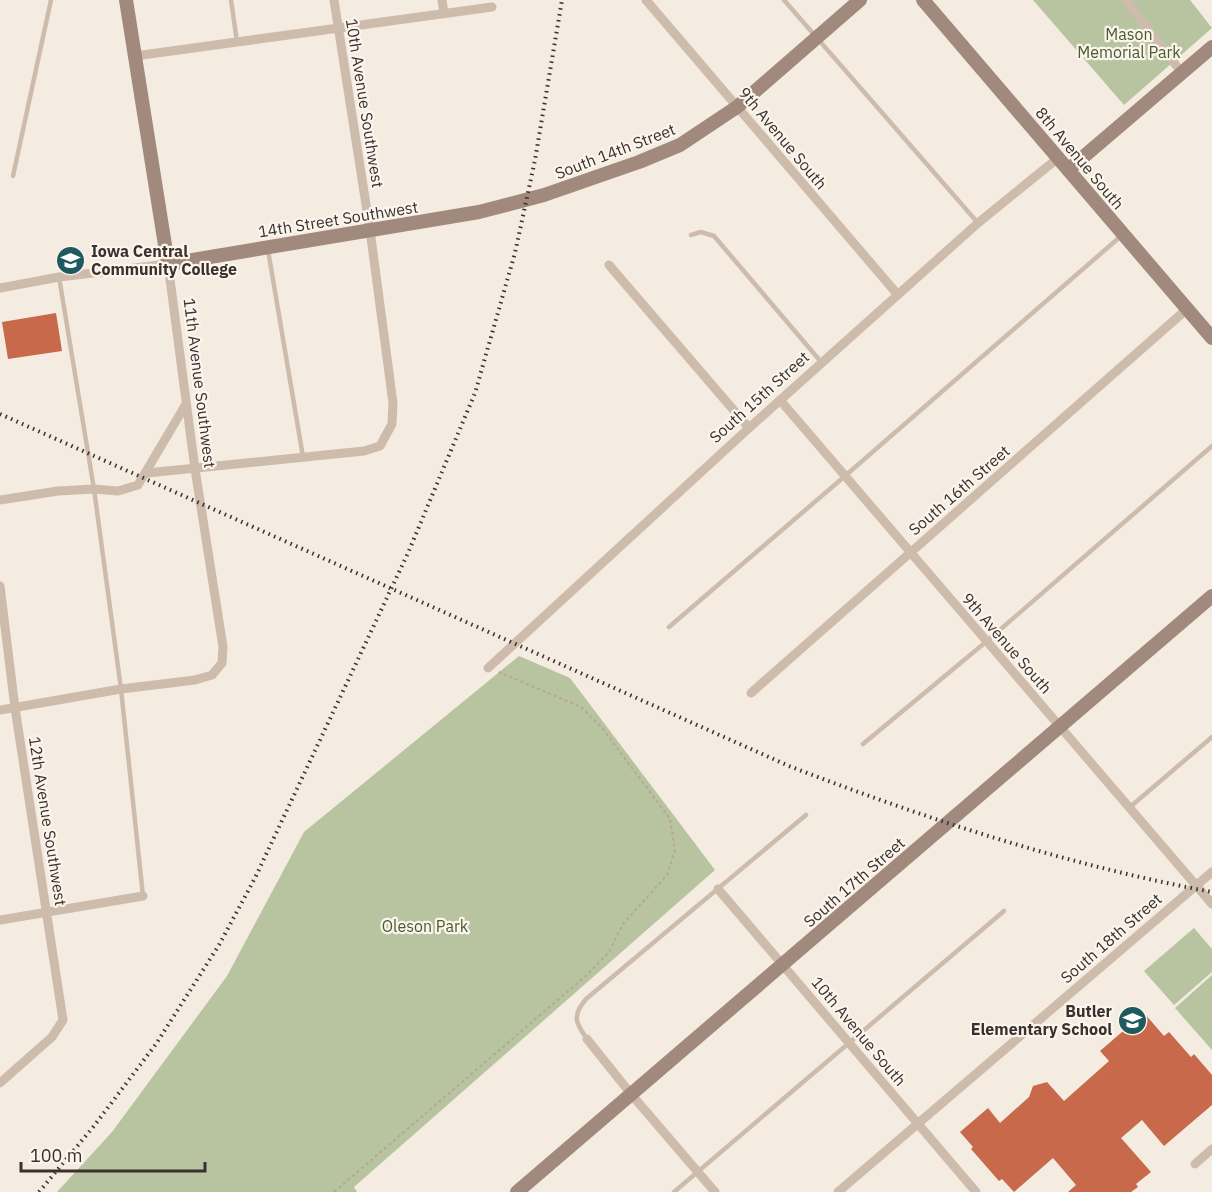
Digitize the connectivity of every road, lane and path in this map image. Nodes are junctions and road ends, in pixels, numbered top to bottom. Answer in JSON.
{"nodes":[{"id":1,"x":51,"y":0,"type":"edge"},
{"id":2,"x":126,"y":0,"type":"edge"},
{"id":3,"x":231,"y":0,"type":"edge"},
{"id":4,"x":334,"y":0,"type":"edge"},
{"id":5,"x":442,"y":0,"type":"edge"},
{"id":6,"x":646,"y":0,"type":"edge"},
{"id":7,"x":784,"y":0,"type":"edge"},
{"id":8,"x":860,"y":0,"type":"edge"},
{"id":9,"x":923,"y":0,"type":"edge"},
{"id":10,"x":1126,"y":0,"type":"edge"},
{"id":11,"x":492,"y":7,"type":"dead end"},
{"id":12,"x":444,"y":13,"type":"junction"},
{"id":13,"x":339,"y":28,"type":"junction"},
{"id":14,"x":816,"y":38,"type":"junction"},
{"id":15,"x":237,"y":42,"type":"junction"},
{"id":16,"x":1212,"y":47,"type":"edge"},
{"id":17,"x":135,"y":56,"type":"junction"},
{"id":18,"x":1182,"y":73,"type":"junction"},
{"id":19,"x":737,"y":107,"type":"junction"},
{"id":20,"x":1058,"y":158,"type":"junction"},
{"id":21,"x":1068,"y":170,"type":"junction"},
{"id":22,"x":13,"y":176,"type":"dead end"},
{"id":23,"x":479,"y":212,"type":"joint"},
{"id":24,"x":978,"y":223,"type":"junction"},
{"id":25,"x":370,"y":230,"type":"junction"},
{"id":26,"x":1123,"y":234,"type":"junction"},
{"id":27,"x":691,"y":235,"type":"dead end"},
{"id":28,"x":267,"y":248,"type":"junction"},
{"id":29,"x":168,"y":264,"type":"junction"},
{"id":30,"x":609,"y":266,"type":"dead end"},
{"id":31,"x":59,"y":277,"type":"junction"},
{"id":32,"x":0,"y":288,"type":"edge"},
{"id":33,"x":898,"y":295,"type":"junction"},
{"id":34,"x":1187,"y":309,"type":"junction"},
{"id":35,"x":1210,"y":331,"type":"edge"},
{"id":36,"x":822,"y":363,"type":"junction"},
{"id":37,"x":780,"y":400,"type":"junction"},
{"id":38,"x":186,"y":404,"type":"junction"},
{"id":39,"x":749,"y":428,"type":"junction"},
{"id":40,"x":1212,"y":446,"type":"edge"},
{"id":41,"x":303,"y":457,"type":"junction"},
{"id":42,"x":195,"y":469,"type":"junction"},
{"id":43,"x":147,"y":472,"type":"junction"},
{"id":44,"x":845,"y":477,"type":"junction"},
{"id":45,"x":94,"y":489,"type":"junction"},
{"id":46,"x":0,"y":500,"type":"edge"},
{"id":47,"x":911,"y":553,"type":"junction"},
{"id":48,"x":0,"y":586,"type":"edge"},
{"id":49,"x":1212,"y":596,"type":"edge"},
{"id":50,"x":669,"y":627,"type":"dead end"},
{"id":51,"x":987,"y":641,"type":"junction"},
{"id":52,"x":488,"y":668,"type":"joint"},
{"id":53,"x":122,"y":689,"type":"junction"},
{"id":54,"x":751,"y":693,"type":"dead end"},
{"id":55,"x":15,"y":708,"type":"junction"},
{"id":56,"x":0,"y":710,"type":"edge"},
{"id":57,"x":1060,"y":727,"type":"junction"},
{"id":58,"x":1212,"y":737,"type":"edge"},
{"id":59,"x":863,"y":744,"type":"dead end"},
{"id":60,"x":1129,"y":808,"type":"junction"},
{"id":61,"x":806,"y":815,"type":"dead end"},
{"id":62,"x":1212,"y":872,"type":"edge"},
{"id":63,"x":1196,"y":886,"type":"junction"},
{"id":64,"x":718,"y":889,"type":"junction"},
{"id":65,"x":143,"y":896,"type":"joint"},
{"id":66,"x":1212,"y":904,"type":"edge"},
{"id":67,"x":1004,"y":911,"type":"dead end"},
{"id":68,"x":48,"y":913,"type":"junction"},
{"id":69,"x":0,"y":920,"type":"edge"},
{"id":70,"x":783,"y":964,"type":"junction"},
{"id":71,"x":587,"y":1039,"type":"joint"},
{"id":72,"x":849,"y":1043,"type":"junction"},
{"id":73,"x":0,"y":1083,"type":"edge"},
{"id":74,"x":631,"y":1094,"type":"junction"},
{"id":75,"x":918,"y":1124,"type":"junction"},
{"id":76,"x":1212,"y":1149,"type":"edge"},
{"id":77,"x":1195,"y":1164,"type":"dead end"},
{"id":78,"x":697,"y":1172,"type":"junction"},
{"id":79,"x":334,"y":1192,"type":"edge"},
{"id":80,"x":517,"y":1192,"type":"edge"},
{"id":81,"x":674,"y":1192,"type":"edge"},
{"id":82,"x":715,"y":1192,"type":"edge"},
{"id":83,"x":838,"y":1192,"type":"edge"},
{"id":84,"x":976,"y":1192,"type":"edge"}],
"edges":[{"from":1,"to":22,"type":"lane"},
{"from":2,"to":17,"type":"street","name":"11th Avenue Southwest"},
{"from":3,"to":15,"type":"lane"},
{"from":4,"to":13,"type":"street","name":"10th Avenue Southwest"},
{"from":5,"to":12,"type":"street"},
{"from":6,"to":19,"type":"street","name":"9th Avenue South"},
{"from":7,"to":14,"type":"lane"},
{"from":8,"to":14,"type":"street","name":"South 14th Street"},
{"from":9,"to":20,"type":"street","name":"8th Avenue South"},
{"from":10,"to":18,"type":"street"},
{"from":11,"to":12,"type":"street"},
{"from":12,"to":13,"type":"street"},
{"from":13,"to":15,"type":"street"},
{"from":13,"to":25,"type":"street","name":"10th Avenue Southwest"},
{"from":14,"to":19,"type":"street","name":"South 14th Street"},
{"from":14,"to":24,"type":"lane"},
{"from":15,"to":17,"type":"street"},
{"from":16,"to":18,"type":"street"},
{"from":17,"to":29,"type":"street","name":"11th Avenue Southwest"},
{"from":18,"to":21,"type":"street"},
{"from":19,"to":23,"type":"street","name":"South 14th Street"},
{"from":19,"to":33,"type":"street","name":"9th Avenue South"},
{"from":20,"to":21,"type":"street","name":"8th Avenue South"},
{"from":20,"to":24,"type":"street","name":"South 15th Street"},
{"from":21,"to":26,"type":"street","name":"8th Avenue South"},
{"from":23,"to":25,"type":"street","name":"14th Street Southwest"},
{"from":24,"to":33,"type":"street","name":"South 15th Street"},
{"from":25,"to":28,"type":"street","name":"14th Street Southwest"},
{"from":25,"to":41,"type":"street","name":"10th Avenue Southwest"},
{"from":26,"to":34,"type":"street","name":"8th Avenue South"},
{"from":26,"to":44,"type":"lane"},
{"from":27,"to":36,"type":"lane"},
{"from":28,"to":29,"type":"street","name":"14th Street Southwest"},
{"from":28,"to":41,"type":"lane"},
{"from":29,"to":31,"type":"street","name":"14th Street Southwest"},
{"from":29,"to":38,"type":"street","name":"11th Avenue Southwest"},
{"from":30,"to":39,"type":"street"},
{"from":31,"to":32,"type":"street"},
{"from":31,"to":45,"type":"lane"},
{"from":33,"to":36,"type":"street","name":"South 15th Street"},
{"from":34,"to":35,"type":"street","name":"8th Avenue South"},
{"from":34,"to":47,"type":"street","name":"South 16th Street"},
{"from":36,"to":37,"type":"street","name":"South 15th Street"},
{"from":37,"to":39,"type":"street","name":"South 15th Street"},
{"from":37,"to":44,"type":"street","name":"9th Avenue South"},
{"from":38,"to":42,"type":"street","name":"11th Avenue Southwest"},
{"from":38,"to":43,"type":"street"},
{"from":39,"to":52,"type":"street","name":"South 15th Street"},
{"from":40,"to":51,"type":"lane"},
{"from":41,"to":42,"type":"street"},
{"from":42,"to":43,"type":"street"},
{"from":42,"to":53,"type":"street","name":"11th Avenue Southwest"},
{"from":43,"to":45,"type":"street"},
{"from":44,"to":47,"type":"street","name":"9th Avenue South"},
{"from":44,"to":50,"type":"lane"},
{"from":45,"to":46,"type":"street"},
{"from":45,"to":53,"type":"lane"},
{"from":47,"to":51,"type":"street","name":"9th Avenue South"},
{"from":47,"to":54,"type":"street","name":"South 16th Street"},
{"from":48,"to":55,"type":"street","name":"12th Avenue Southwest"},
{"from":49,"to":57,"type":"street","name":"South 17th Street"},
{"from":51,"to":57,"type":"street","name":"9th Avenue South"},
{"from":51,"to":59,"type":"lane"},
{"from":52,"to":79,"type":"path"},
{"from":53,"to":55,"type":"street"},
{"from":53,"to":65,"type":"lane"},
{"from":55,"to":56,"type":"street"},
{"from":55,"to":68,"type":"street","name":"12th Avenue Southwest"},
{"from":57,"to":60,"type":"street","name":"9th Avenue South"},
{"from":57,"to":70,"type":"street","name":"South 17th Street"},
{"from":58,"to":60,"type":"lane"},
{"from":60,"to":63,"type":"street","name":"9th Avenue South"},
{"from":61,"to":64,"type":"lane"},
{"from":62,"to":63,"type":"street","name":"South 18th Street"},
{"from":63,"to":66,"type":"street","name":"9th Avenue South"},
{"from":63,"to":75,"type":"street","name":"South 18th Street"},
{"from":64,"to":70,"type":"street","name":"10th Avenue South"},
{"from":64,"to":71,"type":"lane"},
{"from":65,"to":68,"type":"street"},
{"from":67,"to":72,"type":"lane"},
{"from":68,"to":69,"type":"street"},
{"from":68,"to":73,"type":"street","name":"12th Avenue Southwest"},
{"from":70,"to":72,"type":"street","name":"10th Avenue South"},
{"from":70,"to":74,"type":"street","name":"South 17th Street"},
{"from":71,"to":74,"type":"street"},
{"from":72,"to":75,"type":"street","name":"10th Avenue South"},
{"from":72,"to":78,"type":"lane"},
{"from":74,"to":78,"type":"street"},
{"from":74,"to":80,"type":"street","name":"South 17th Street"},
{"from":75,"to":83,"type":"street","name":"South 18th Street"},
{"from":75,"to":84,"type":"street","name":"10th Avenue South"},
{"from":76,"to":77,"type":"street"},
{"from":78,"to":81,"type":"lane"},
{"from":78,"to":82,"type":"street"}]}
